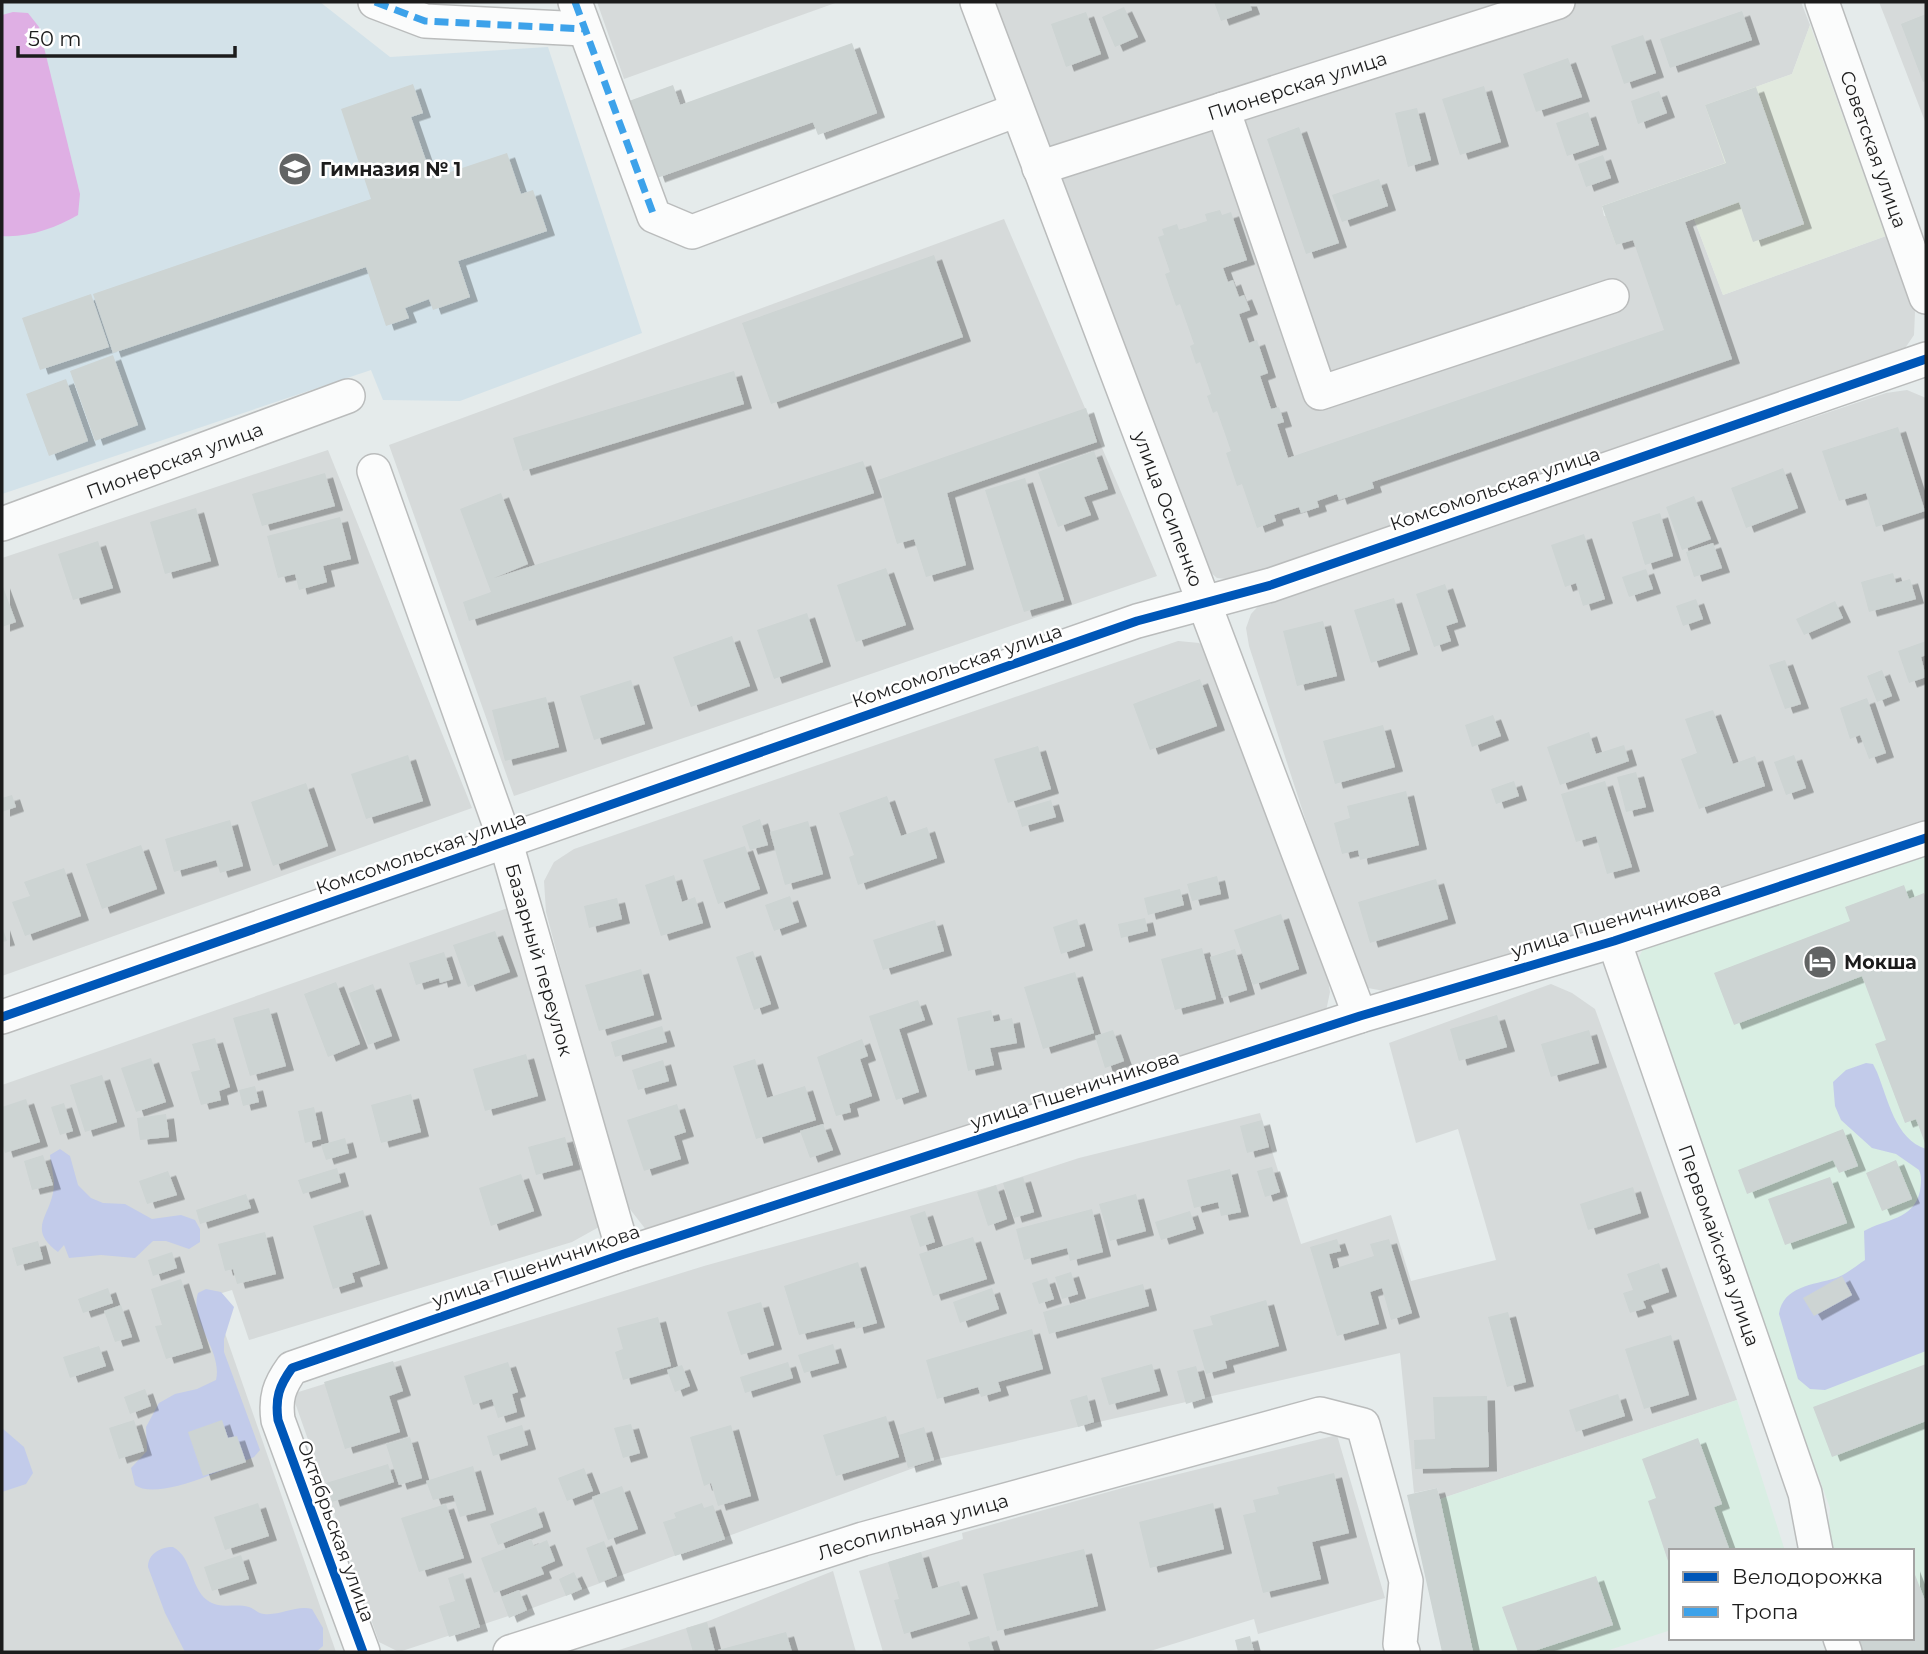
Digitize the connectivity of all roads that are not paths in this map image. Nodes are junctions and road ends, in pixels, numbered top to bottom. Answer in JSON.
{"nodes":[{"id":1,"x":375,"y":2,"type":"edge"},
{"id":2,"x":977,"y":2,"type":"edge"},
{"id":3,"x":1558,"y":2,"type":"edge"},
{"id":4,"x":1822,"y":2,"type":"edge"},
{"id":5,"x":580,"y":15,"type":"edge"},
{"id":6,"x":1223,"y":109,"type":"junction"},
{"id":7,"x":1017,"y":110,"type":"junction"},
{"id":8,"x":1039,"y":169,"type":"junction"},
{"id":9,"x":1612,"y":296,"type":"dead end"},
{"id":10,"x":1926,"y":297,"type":"edge"},
{"id":11,"x":1926,"y":359,"type":"edge"},
{"id":12,"x":348,"y":396,"type":"dead end"},
{"id":13,"x":374,"y":471,"type":"dead end"},
{"id":14,"x":2,"y":524,"type":"edge"},
{"id":15,"x":1203,"y":605,"type":"junction"},
{"id":16,"x":1926,"y":838,"type":"edge"},
{"id":17,"x":506,"y":843,"type":"junction"},
{"id":18,"x":1614,"y":941,"type":"junction"},
{"id":19,"x":1360,"y":1016,"type":"junction"},
{"id":20,"x":2,"y":1017,"type":"edge"},
{"id":21,"x":624,"y":1254,"type":"junction"},
{"id":22,"x":278,"y":1420,"type":"joint"},
{"id":23,"x":1816,"y":1549,"type":"edge"},
{"id":24,"x":363,"y":1652,"type":"edge"},
{"id":25,"x":510,"y":1652,"type":"edge"},
{"id":26,"x":1403,"y":1652,"type":"edge"}],
"edges":[{"from":1,"to":5,"type":"street"},
{"from":2,"to":7,"type":"street","name":"улица Осипенко"},
{"from":3,"to":6,"type":"street","name":"Пионерская улица"},
{"from":4,"to":10,"type":"street","name":"Советская улица"},
{"from":5,"to":7,"type":"street"},
{"from":6,"to":8,"type":"street","name":"Пионерская улица"},
{"from":6,"to":9,"type":"street"},
{"from":7,"to":8,"type":"street","name":"улица Осипенко"},
{"from":8,"to":15,"type":"street","name":"улица Осипенко"},
{"from":11,"to":15,"type":"street","name":"Комсомольская улица"},
{"from":12,"to":14,"type":"street","name":"Пионерская улица"},
{"from":13,"to":17,"type":"street","name":"Базарный переулок"},
{"from":15,"to":17,"type":"street","name":"Комсомольская улица"},
{"from":15,"to":19,"type":"street","name":"улица Осипенко"},
{"from":16,"to":18,"type":"street","name":"улица Пшеничникова"},
{"from":17,"to":20,"type":"street","name":"Комсомольская улица"},
{"from":17,"to":21,"type":"street","name":"Базарный переулок"},
{"from":18,"to":19,"type":"street","name":"улица Пшеничникова"},
{"from":18,"to":23,"type":"street","name":"Первомайская улица"},
{"from":19,"to":21,"type":"street","name":"улица Пшеничникова"},
{"from":21,"to":22,"type":"street","name":"улица Пшеничникова"},
{"from":22,"to":24,"type":"street","name":"Октябрьская улица"},
{"from":25,"to":26,"type":"street","name":"Лесопильная улица"}]}
